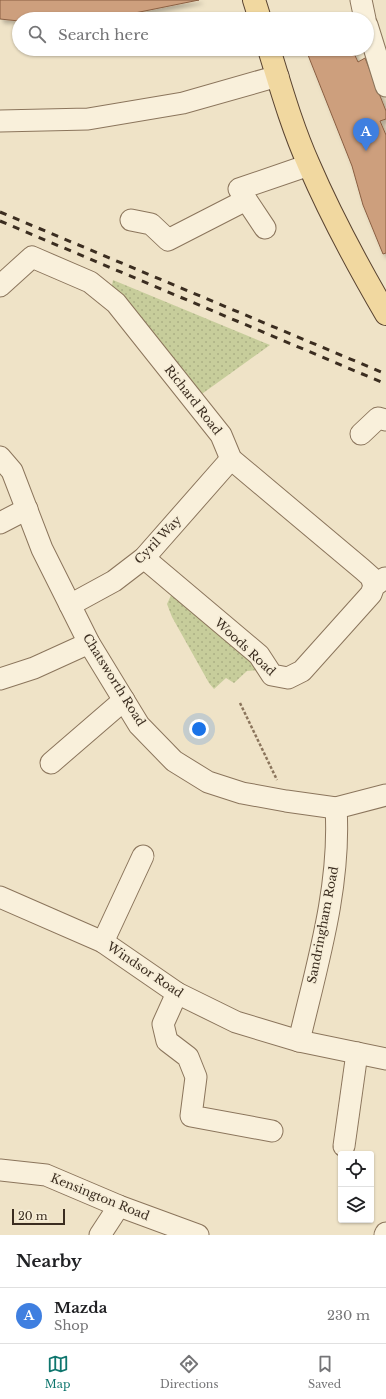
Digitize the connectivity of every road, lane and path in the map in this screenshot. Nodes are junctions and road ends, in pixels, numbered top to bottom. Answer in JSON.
{"nodes":[{"id":1,"x":254,"y":0,"type":"edge"},
{"id":2,"x":361,"y":0,"type":"edge"},
{"id":3,"x":258,"y":12,"type":"edge"},
{"id":4,"x":364,"y":12,"type":"edge"},
{"id":5,"x":374,"y":47,"type":"edge"},
{"id":6,"x":271,"y":56,"type":"edge"},
{"id":7,"x":278,"y":76,"type":"junction"},
{"id":8,"x":386,"y":86,"type":"edge"},
{"id":9,"x":0,"y":121,"type":"edge"},
{"id":10,"x":309,"y":165,"type":"junction"},
{"id":11,"x":246,"y":200,"type":"junction"},
{"id":12,"x":131,"y":220,"type":"dead end"},
{"id":13,"x":265,"y":228,"type":"dead end"},
{"id":14,"x":0,"y":286,"type":"edge"},
{"id":15,"x":386,"y":314,"type":"edge"},
{"id":16,"x":386,"y":420,"type":"edge"},
{"id":17,"x":361,"y":434,"type":"dead end"},
{"id":18,"x":0,"y":457,"type":"edge"},
{"id":19,"x":231,"y":459,"type":"junction"},
{"id":20,"x":27,"y":510,"type":"junction"},
{"id":21,"x":0,"y":523,"type":"edge"},
{"id":22,"x":144,"y":558,"type":"junction"},
{"id":23,"x":380,"y":581,"type":"edge"},
{"id":24,"x":70,"y":605,"type":"junction"},
{"id":25,"x":89,"y":643,"type":"junction"},
{"id":26,"x":0,"y":679,"type":"edge"},
{"id":27,"x":124,"y":700,"type":"junction"},
{"id":28,"x":240,"y":703,"type":"dead end"},
{"id":29,"x":51,"y":762,"type":"dead end"},
{"id":30,"x":386,"y":795,"type":"edge"},
{"id":31,"x":286,"y":801,"type":"junction"},
{"id":32,"x":336,"y":808,"type":"junction"},
{"id":33,"x":143,"y":856,"type":"dead end"},
{"id":34,"x":0,"y":897,"type":"edge"},
{"id":35,"x":103,"y":942,"type":"junction"},
{"id":36,"x":177,"y":993,"type":"junction"},
{"id":37,"x":299,"y":1041,"type":"junction"},
{"id":38,"x":356,"y":1053,"type":"junction"},
{"id":39,"x":386,"y":1059,"type":"edge"},
{"id":40,"x":272,"y":1131,"type":"dead end"},
{"id":41,"x":344,"y":1146,"type":"dead end"},
{"id":42,"x":0,"y":1170,"type":"edge"},
{"id":43,"x":118,"y":1206,"type":"junction"},
{"id":44,"x":100,"y":1235,"type":"edge"},
{"id":45,"x":198,"y":1235,"type":"edge"}],
"edges":[{"from":1,"to":3,"type":"main road"},
{"from":2,"to":4,"type":"street"},
{"from":5,"to":8,"type":"street"},
{"from":6,"to":7,"type":"main road"},
{"from":7,"to":9,"type":"street"},
{"from":7,"to":10,"type":"main road"},
{"from":10,"to":11,"type":"street"},
{"from":10,"to":15,"type":"main road"},
{"from":11,"to":12,"type":"street"},
{"from":11,"to":13,"type":"street"},
{"from":14,"to":19,"type":"street","name":"Richard Road"},
{"from":16,"to":17,"type":"street"},
{"from":18,"to":20,"type":"street","name":"Chatsworth Road"},
{"from":19,"to":22,"type":"street","name":"Cyril Way"},
{"from":19,"to":23,"type":"street","name":"Richard Road"},
{"from":20,"to":21,"type":"street"},
{"from":20,"to":24,"type":"street","name":"Chatsworth Road"},
{"from":22,"to":23,"type":"street","name":"Woods Road"},
{"from":22,"to":24,"type":"street","name":"Cyril Way"},
{"from":24,"to":25,"type":"street","name":"Chatsworth Road"},
{"from":25,"to":26,"type":"street"},
{"from":25,"to":27,"type":"street","name":"Chatsworth Road"},
{"from":27,"to":29,"type":"street"},
{"from":27,"to":31,"type":"street","name":"Chatsworth Road"},
{"from":28,"to":31,"type":"path"},
{"from":30,"to":32,"type":"street","name":"Chatsworth Road"},
{"from":31,"to":32,"type":"street","name":"Chatsworth Road"},
{"from":32,"to":37,"type":"street","name":"Sandringham Road"},
{"from":33,"to":35,"type":"street"},
{"from":34,"to":35,"type":"street","name":"Windsor Road"},
{"from":35,"to":36,"type":"street","name":"Windsor Road"},
{"from":36,"to":37,"type":"street","name":"Windsor Road"},
{"from":36,"to":40,"type":"street"},
{"from":37,"to":38,"type":"street","name":"Windsor Road"},
{"from":38,"to":39,"type":"street","name":"Windsor Road"},
{"from":38,"to":41,"type":"street"},
{"from":42,"to":43,"type":"street","name":"Kensington Road"},
{"from":43,"to":44,"type":"street"},
{"from":43,"to":45,"type":"street","name":"Kensington Road"}]}
